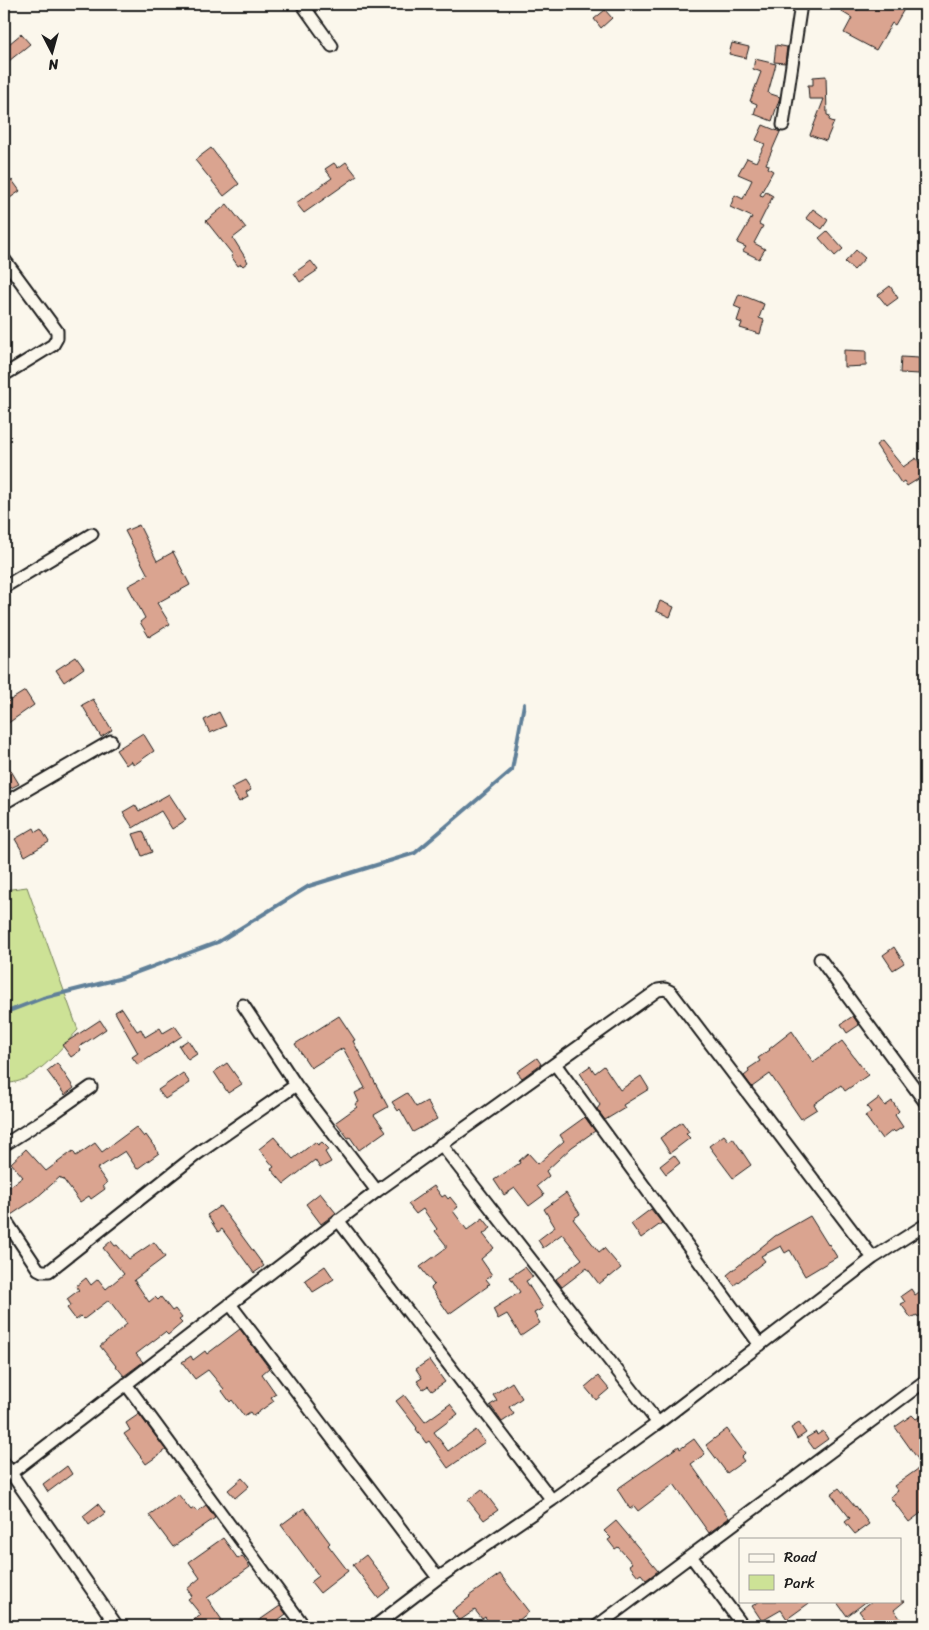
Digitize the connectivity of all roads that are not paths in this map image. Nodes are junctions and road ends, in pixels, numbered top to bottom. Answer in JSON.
{"nodes":[{"id":1,"x":302,"y":4,"type":"edge"},
{"id":2,"x":801,"y":4,"type":"edge"},
{"id":3,"x":332,"y":46,"type":"dead end"},
{"id":4,"x":783,"y":125,"type":"dead end"},
{"id":5,"x":4,"y":259,"type":"edge"},
{"id":6,"x":4,"y":375,"type":"edge"},
{"id":7,"x":92,"y":534,"type":"dead end"},
{"id":8,"x":4,"y":587,"type":"edge"},
{"id":9,"x":111,"y":741,"type":"dead end"},
{"id":10,"x":4,"y":803,"type":"edge"},
{"id":11,"x":820,"y":959,"type":"dead end"},
{"id":12,"x":243,"y":1005,"type":"dead end"},
{"id":13,"x":555,"y":1064,"type":"junction"},
{"id":14,"x":296,"y":1085,"type":"junction"},
{"id":15,"x":90,"y":1087,"type":"dead end"},
{"id":16,"x":925,"y":1102,"type":"edge"},
{"id":17,"x":441,"y":1144,"type":"junction"},
{"id":18,"x":4,"y":1145,"type":"edge"},
{"id":19,"x":377,"y":1191,"type":"junction"},
{"id":20,"x":4,"y":1218,"type":"edge"},
{"id":21,"x":338,"y":1220,"type":"junction"},
{"id":22,"x":925,"y":1225,"type":"edge"},
{"id":23,"x":873,"y":1258,"type":"junction"},
{"id":24,"x":230,"y":1304,"type":"junction"},
{"id":25,"x":760,"y":1345,"type":"junction"},
{"id":26,"x":925,"y":1381,"type":"edge"},
{"id":27,"x":126,"y":1384,"type":"junction"},
{"id":28,"x":658,"y":1423,"type":"junction"},
{"id":29,"x":4,"y":1463,"type":"edge"},
{"id":30,"x":12,"y":1473,"type":"junction"},
{"id":31,"x":552,"y":1500,"type":"junction"},
{"id":32,"x":691,"y":1556,"type":"junction"},
{"id":33,"x":438,"y":1578,"type":"junction"},
{"id":34,"x":117,"y":1626,"type":"edge"},
{"id":35,"x":304,"y":1626,"type":"edge"},
{"id":36,"x":375,"y":1626,"type":"edge"},
{"id":37,"x":597,"y":1626,"type":"edge"},
{"id":38,"x":743,"y":1626,"type":"edge"}],
"edges":[{"from":1,"to":3,"type":"street"},
{"from":2,"to":4,"type":"street"},
{"from":5,"to":6,"type":"street"},
{"from":7,"to":8,"type":"street"},
{"from":9,"to":10,"type":"street"},
{"from":11,"to":16,"type":"street"},
{"from":12,"to":14,"type":"street"},
{"from":13,"to":17,"type":"street"},
{"from":13,"to":23,"type":"street"},
{"from":13,"to":25,"type":"street"},
{"from":14,"to":19,"type":"street"},
{"from":14,"to":20,"type":"street"},
{"from":15,"to":18,"type":"street"},
{"from":17,"to":19,"type":"street"},
{"from":17,"to":28,"type":"street"},
{"from":19,"to":21,"type":"street"},
{"from":21,"to":24,"type":"street"},
{"from":21,"to":31,"type":"street"},
{"from":22,"to":23,"type":"street"},
{"from":23,"to":25,"type":"street"},
{"from":24,"to":27,"type":"street"},
{"from":24,"to":33,"type":"street"},
{"from":25,"to":28,"type":"street"},
{"from":26,"to":32,"type":"street"},
{"from":27,"to":30,"type":"street"},
{"from":27,"to":35,"type":"street"},
{"from":28,"to":31,"type":"street"},
{"from":29,"to":30,"type":"street"},
{"from":30,"to":34,"type":"street"},
{"from":31,"to":33,"type":"street"},
{"from":32,"to":37,"type":"street"},
{"from":32,"to":38,"type":"street"},
{"from":33,"to":36,"type":"street"}]}
